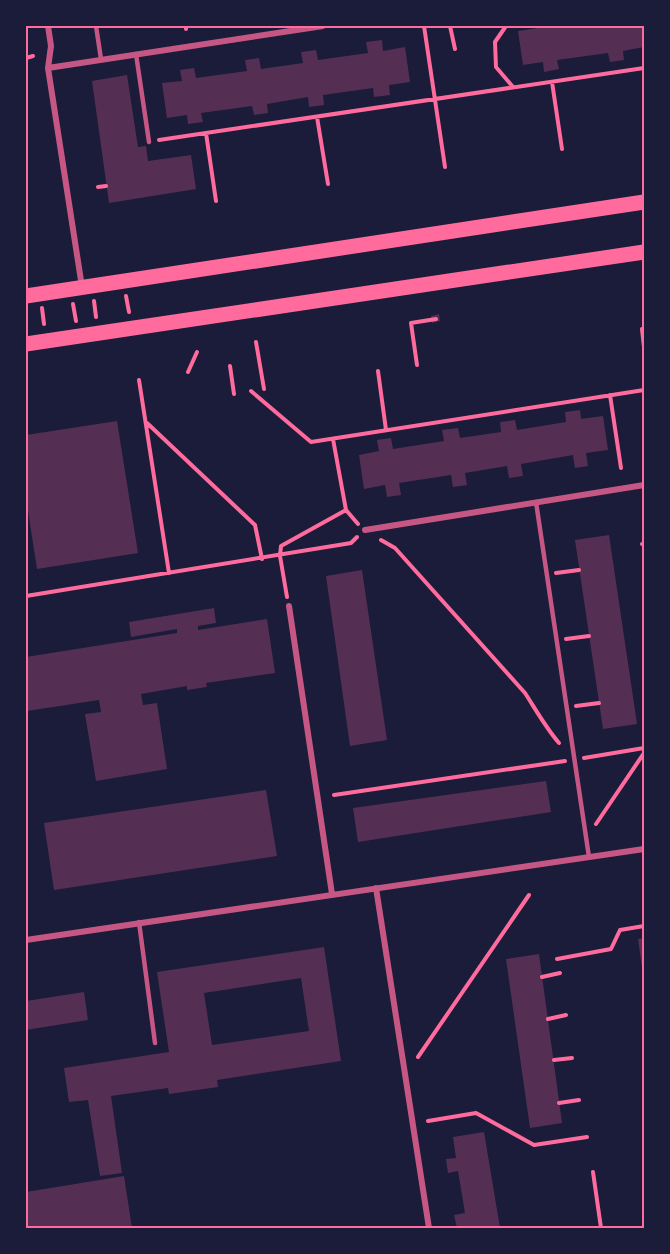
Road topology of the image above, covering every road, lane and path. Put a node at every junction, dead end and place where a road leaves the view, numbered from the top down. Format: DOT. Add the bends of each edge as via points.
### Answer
graph roads {
  1 [pos="48,26"];
  2 [pos="96,26"];
  3 [pos="323,26"];
  4 [pos="424,26"];
  5 [pos="450,26"];
  6 [pos="506,26"];
  7 [pos="456,49"];
  8 [pos="136,54"];
  9 [pos="33,56"];
  10 [pos="26,58"];
  11 [pos="101,59"];
  12 [pos="48,68"];
  13 [pos="645,68"];
  14 [pos="552,81"];
  15 [pos="513,87"];
  16 [pos="435,99"];
  17 [pos="317,117"];
  18 [pos="206,133"];
  19 [pos="149,142"];
  20 [pos="562,149"];
  21 [pos="445,166"];
  22 [pos="328,184"];
  23 [pos="106,186"];
  24 [pos="98,187"];
  25 [pos="216,201"];
  26 [pos="645,202"];
  27 [pos="645,252"];
  28 [pos="81,287"];
  29 [pos="125,290"];
  30 [pos="26,296"];
  31 [pos="41,303"];
  32 [pos="436,318"];
  33 [pos="130,319"];
  34 [pos="642,329"];
  35 [pos="45,331"];
  36 [pos="99,333"];
  37 [pos="78,336"];
  38 [pos="256,342"];
  39 [pos="26,344"];
  40 [pos="645,346"];
  41 [pos="197,352"];
  42 [pos="417,365"];
  43 [pos="230,366"];
  44 [pos="378,371"];
  45 [pos="188,372"];
  46 [pos="140,380"];
  47 [pos="264,389"];
  48 [pos="645,390"];
  49 [pos="251,391"];
  50 [pos="234,394"];
  51 [pos="610,395"];
  52 [pos="146,422"];
  53 [pos="386,430"];
  54 [pos="333,439"];
  55 [pos="621,468"];
  56 [pos="645,485"];
  57 [pos="536,502"];
  58 [pos="365,530"];
  59 [pos="280,556"];
  60 [pos="262,559"];
  61 [pos="579,570"];
  62 [pos="169,573"];
  63 [pos="555,573"];
  64 [pos="26,596"];
  65 [pos="289,606"];
  66 [pos="589,636"];
  67 [pos="565,639"];
  68 [pos="599,703"];
  69 [pos="575,706"];
  70 [pos="645,751"];
  71 [pos="574,759"];
  72 [pos="334,795"];
  73 [pos="594,834"];
  74 [pos="645,849"];
  75 [pos="590,857"];
  76 [pos="376,888"];
  77 [pos="332,894"];
  78 [pos="529,895"];
  79 [pos="139,922"];
  80 [pos="645,926"];
  81 [pos="26,940"];
  82 [pos="558,958"];
  83 [pos="560,973"];
  84 [pos="542,977"];
  85 [pos="566,1015"];
  86 [pos="548,1019"];
  87 [pos="155,1043"];
  88 [pos="418,1057"];
  89 [pos="572,1058"];
  90 [pos="554,1060"];
  91 [pos="579,1100"];
  92 [pos="560,1102"];
  93 [pos="428,1121"];
  94 [pos="587,1137"];
  95 [pos="593,1172"];
  96 [pos="429,1228"];
  97 [pos="601,1228"];
  1 -- 12 [label="street"];
  2 -- 11 [label="lane"];
  3 -- 8 [label="street"];
  4 -- 16 [label="path"];
  5 -- 7 [label="path"];
  6 -- 15 [label="path" via="495,42 496,68"];
  8 -- 11 [label="street"];
  8 -- 19 [label="lane"];
  9 -- 10 [label="path"];
  11 -- 12 [label="street"];
  12 -- 28 [label="street"];
  13 -- 14 [label="path"];
  14 -- 15 [label="path"];
  14 -- 20 [label="path"];
  15 -- 16 [label="path"];
  16 -- 17 [label="path"];
  16 -- 21 [label="path"];
  17 -- 18 [label="path"];
  17 -- 22 [label="path"];
  18 -- 19 [label="path"];
  18 -- 25 [label="path"];
  23 -- 24 [label="path"];
  26 -- 28 [label="main road"];
  27 -- 36 [label="main road"];
  28 -- 30 [label="main road"];
  28 -- 36 [label="path"];
  28 -- 37 [label="path"];
  29 -- 33 [label="path"];
  31 -- 35 [label="path"];
  32 -- 42 [label="path" via="411,323"];
  34 -- 40 [label="path"];
  36 -- 37 [label="main road"];
  37 -- 39 [label="main road"];
  38 -- 47 [label="path"];
  41 -- 45 [label="path"];
  43 -- 50 [label="path"];
  44 -- 53 [label="path"];
  46 -- 52 [label="path"];
  48 -- 51 [label="path"];
  49 -- 54 [label="path" via="311,442"];
  51 -- 53 [label="path"];
  51 -- 55 [label="path"];
  52 -- 60 [label="path" via="255,525"];
  52 -- 62 [label="path"];
  53 -- 54 [label="path"];
  54 -- 59 [label="path" via="346,510 281,546"];
  56 -- 57 [label="street"];
  57 -- 58 [label="street"];
  57 -- 71 [label="lane"];
  58 -- 59 [label="path" via="351,543"];
  58 -- 71 [label="path" via="395,548 525,693 548,730"];
  59 -- 60 [label="path"];
  59 -- 65 [label="path"];
  60 -- 62 [label="path"];
  61 -- 63 [label="path"];
  62 -- 64 [label="path"];
  65 -- 77 [label="street"];
  66 -- 67 [label="path"];
  68 -- 69 [label="path"];
  70 -- 71 [label="path"];
  70 -- 73 [label="path" via="596,823"];
  71 -- 72 [label="path"];
  71 -- 75 [label="lane"];
  74 -- 75 [label="street"];
  75 -- 76 [label="street"];
  76 -- 77 [label="street"];
  76 -- 96 [label="street"];
  77 -- 79 [label="street"];
  78 -- 88 [label="path"];
  79 -- 81 [label="street"];
  79 -- 87 [label="lane"];
  80 -- 82 [label="path" via="620,930 611,949"];
  83 -- 84 [label="path"];
  85 -- 86 [label="path"];
  89 -- 90 [label="path"];
  91 -- 92 [label="path"];
  93 -- 94 [label="path" via="476,1113 534,1145"];
  95 -- 97 [label="path"];
}
